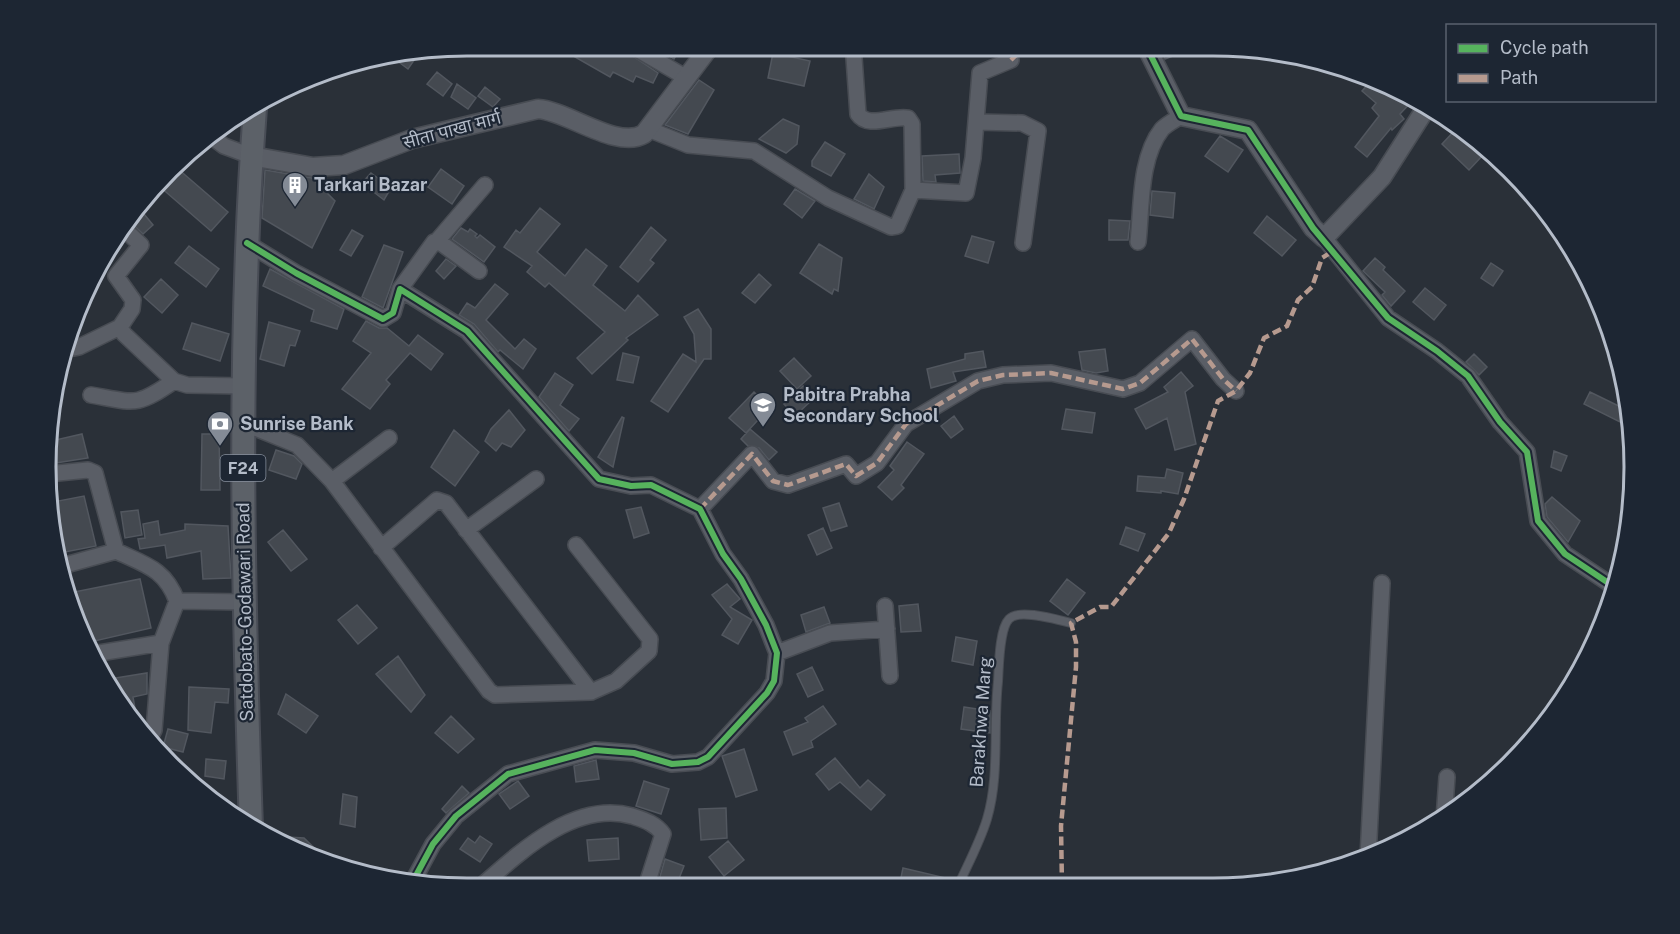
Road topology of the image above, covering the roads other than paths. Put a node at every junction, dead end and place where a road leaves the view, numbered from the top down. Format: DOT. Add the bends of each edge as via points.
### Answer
graph roads {
  1 [pos="649,56"];
  2 [pos="702,56"];
  3 [pos="1151,56"];
  4 [pos="854,58"];
  5 [pos="1011,60"];
  6 [pos="685,77"];
  7 [pos="1423,113"];
  8 [pos="254,115"];
  9 [pos="1181,116"];
  10 [pos="976,122"];
  11 [pos="648,129"];
  12 [pos="217,141"];
  13 [pos="251,156"];
  14 [pos="485,185"];
  15 [pos="913,190"];
  16 [pos="129,233"];
  17 [pos="1324,238"];
  18 [pos="437,241"];
  19 [pos="1138,242"];
  20 [pos="247,243"];
  21 [pos="1023,243"];
  22 [pos="479,272"];
  23 [pos="400,289"];
  24 [pos="120,327"];
  25 [pos="73,348"];
  26 [pos="174,381"];
  27 [pos="243,386"];
  28 [pos="1236,392"];
  29 [pos="91,395"];
  30 [pos="243,423"];
  31 [pos="390,438"];
  32 [pos="56,473"];
  33 [pos="536,479"];
  34 [pos="332,481"];
  35 [pos="700,509"];
  36 [pos="466,530"];
  37 [pos="576,545"];
  38 [pos="381,548"];
  39 [pos="116,551"];
  40 [pos="68,564"];
  41 [pos="1608,582"];
  42 [pos="1382,583"];
  43 [pos="177,601"];
  44 [pos="246,602"];
  45 [pos="885,606"];
  46 [pos="1071,623"];
  47 [pos="887,628"];
  48 [pos="161,643"];
  49 [pos="777,652"];
  50 [pos="100,653"];
  51 [pos="890,676"];
  52 [pos="591,692"];
  53 [pos="153,732"];
  54 [pos="1447,777"];
  55 [pos="1445,807"];
  56 [pos="251,817"];
  57 [pos="1368,848"];
  58 [pos="416,875"];
  59 [pos="490,878"];
  60 [pos="649,878"];
  61 [pos="961,878"];
  1 -- 6 [label="street"];
  2 -- 6 [label="street"];
  3 -- 9 [label="street"];
  4 -- 15 [label="street" via="858,114 862,119 901,117 912,124"];
  5 -- 10 [label="street" via="980,73"];
  6 -- 11 [label="street"];
  7 -- 17 [label="street" via="1382,177"];
  8 -- 13 [label="main road, Satdobato-Godawari Road / F24"];
  9 -- 17 [label="street" via="1248,130 1313,228"];
  9 -- 19 [label="street" via="1163,128 1152,146"];
  10 -- 15 [label="street" via="966,193"];
  10 -- 21 [label="street" via="1022,123 1038,131"];
  11 -- 13 [label="street, सीता पाखा मार्ग" via="632,139 538,109 412,139 344,165 313,167"];
  11 -- 15 [label="street" via="688,145 754,151 828,198 891,227 901,221"];
  12 -- 13 [label="street"];
  13 -- 20 [label="main road, Satdobato-Godawari Road / F24"];
  14 -- 18 [label="street"];
  16 -- 24 [label="street" via="141,245 116,276 133,300 132,309"];
  17 -- 41 [label="street" via="1388,318 1468,376 1527,453 1538,521 1565,554"];
  18 -- 22 [label="street"];
  18 -- 23 [label="street"];
  20 -- 23 [label="street" via="383,319 393,313"];
  20 -- 27 [label="main road, Satdobato-Godawari Road / F24"];
  23 -- 35 [label="street" via="466,331 599,479 631,486 651,484"];
  24 -- 25 [label="street"];
  24 -- 26 [label="street"];
  26 -- 27 [label="street" via="187,385"];
  26 -- 29 [label="street" via="146,400 132,402"];
  27 -- 30 [label="main road, Satdobato-Godawari Road / F24"];
  28 -- 35 [label="street" via="1192,339 1140,383 1123,389 1051,373 1004,375 978,381 906,424 878,463 856,476 846,464 788,485 773,481 752,454"];
  30 -- 34 [label="street" via="297,445"];
  30 -- 44 [label="main road, Satdobato-Godawari Road / F24"];
  31 -- 34 [label="street"];
  32 -- 39 [label="street" via="88,470 96,473"];
  33 -- 36 [label="street"];
  34 -- 38 [label="street"];
  35 -- 49 [label="street" via="766,625"];
  36 -- 38 [label="street" via="446,503 437,500"];
  36 -- 52 [label="street"];
  37 -- 52 [label="street" via="650,639 649,651 616,681"];
  38 -- 52 [label="street" via="489,691 503,697"];
  39 -- 40 [label="street"];
  39 -- 43 [label="street" via="160,571"];
  42 -- 57 [label="street"];
  43 -- 44 [label="street"];
  43 -- 48 [label="street"];
  44 -- 56 [label="main road, Satdobato-Godawari Road / F24"];
  45 -- 47 [label="street"];
  46 -- 61 [label="lane, Barakhwa Marg" via="1017,615 1009,618 1004,629 987,818"];
  47 -- 49 [label="street" via="830,633"];
  47 -- 51 [label="street"];
  48 -- 50 [label="street"];
  48 -- 53 [label="street"];
  49 -- 58 [label="street" via="777,668 767,693 708,757 672,764 634,753 595,750 508,774 456,816 433,844"];
  54 -- 55 [label="street"];
  59 -- 60 [label="street" via="554,830 590,815 625,814 645,820 663,834"];
}
